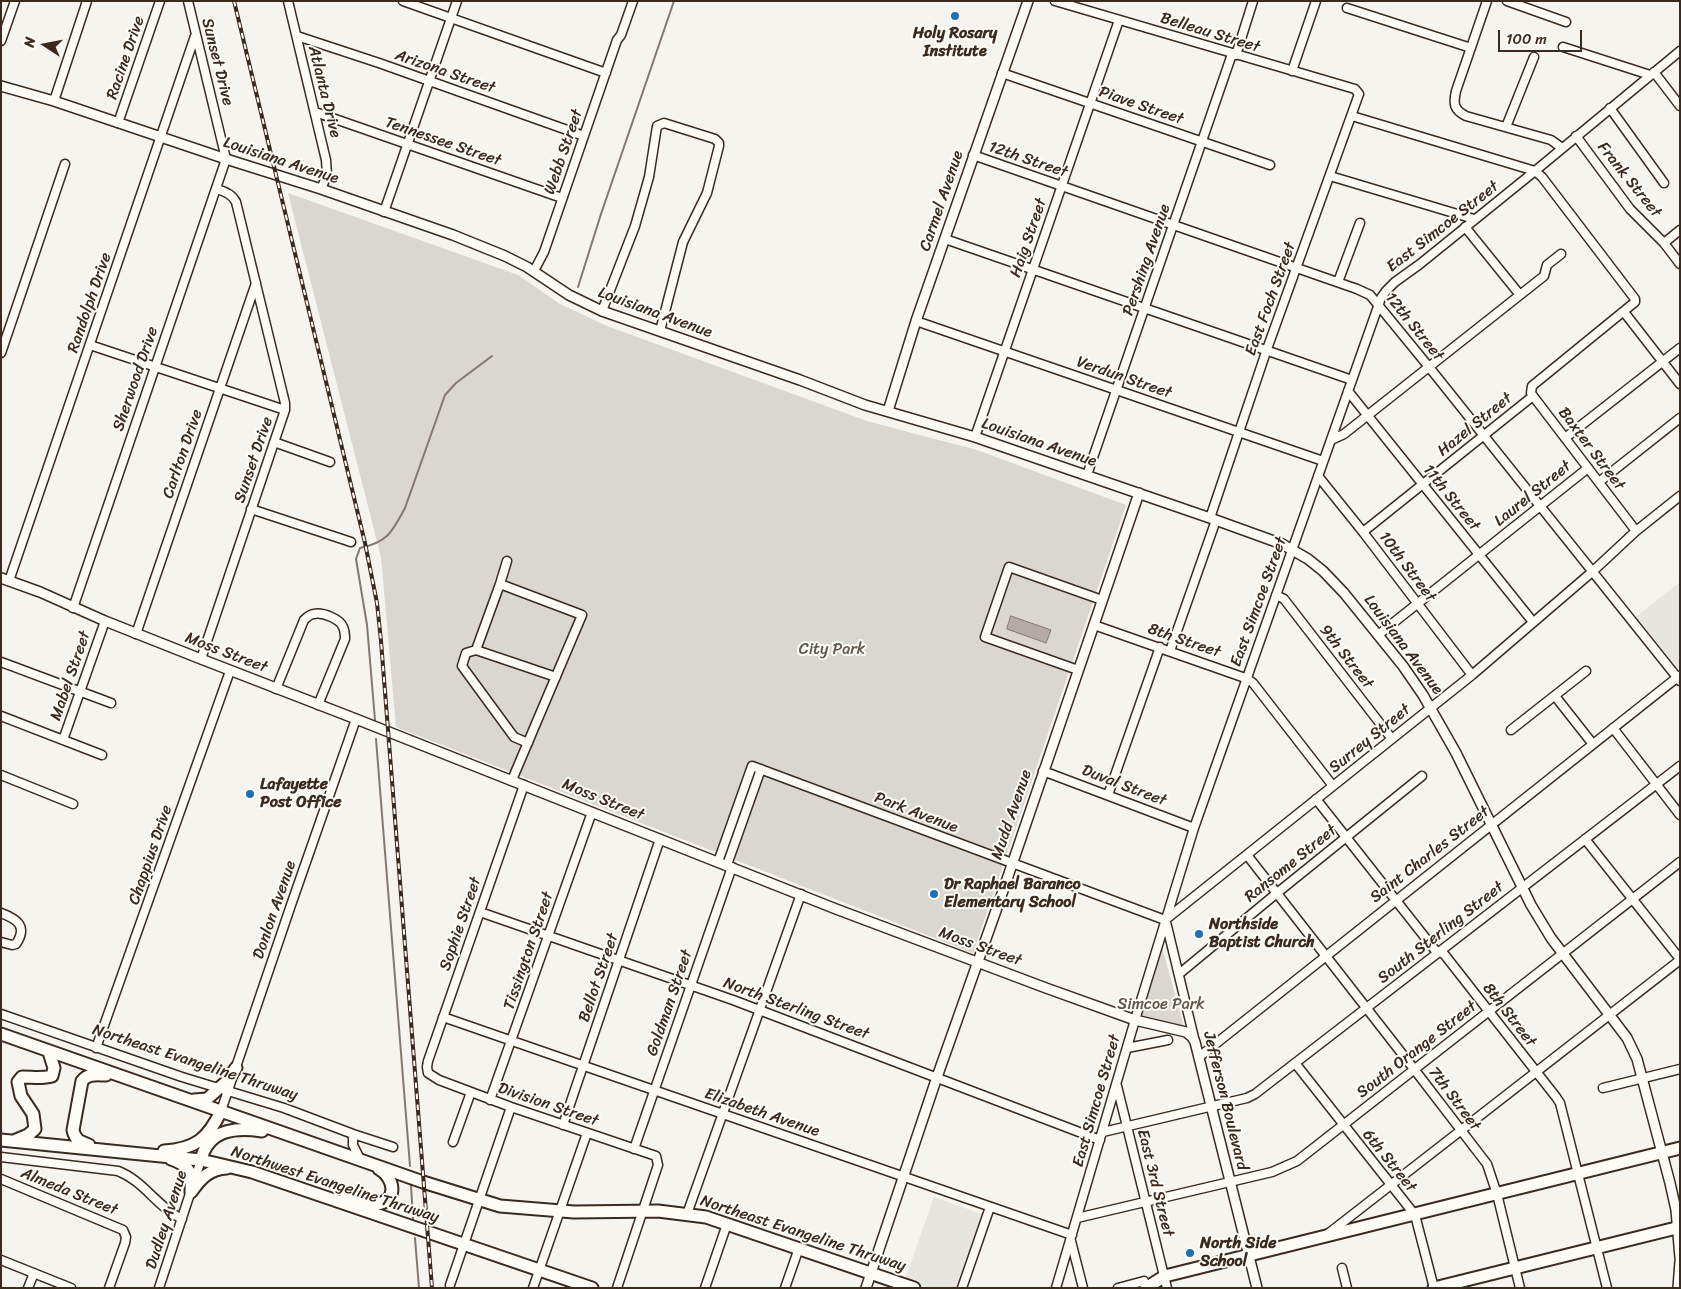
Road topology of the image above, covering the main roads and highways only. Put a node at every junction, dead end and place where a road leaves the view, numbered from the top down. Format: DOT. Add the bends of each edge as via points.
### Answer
graph roads {
  1 [pos="1028,1"];
  2 [pos="1,86"];
  3 [pos="888,411"];
  4 [pos="1139,493"];
  5 [pos="5,579"];
  6 [pos="977,962"];
  7 [pos="1,1034"];
  8 [pos="1195,1042"];
  9 [pos="49,1052"];
  10 [pos="236,1068"];
  11 [pos="118,1076"];
  12 [pos="191,1100"];
  13 [pos="221,1111"];
  14 [pos="294,1137"];
  15 [pos="1,1140"];
  16 [pos="14,1141"];
  17 [pos="1680,1148"];
  18 [pos="103,1149"];
  19 [pos="117,1150"];
  20 [pos="1662,1152"];
  21 [pos="158,1155"];
  22 [pos="360,1159"];
  23 [pos="200,1160"];
  24 [pos="234,1167"];
  25 [pos="269,1178"];
  26 [pos="1679,1227"];
  27 [pos="1249,1255"];
  28 [pos="1680,1259"];
  29 [pos="871,1273"];
  30 [pos="1166,1282"];
  31 [pos="1145,1284"];
  32 [pos="592,1288"];
  33 [pos="866,1288"];
  34 [pos="914,1288"];
  35 [pos="1257,1288"];
  36 [pos="1434,1288"];
  37 [pos="1678,1288"];
  1 -- 3 [label="main road, Carmel Avenue" via="916,321"];
  2 -- 3 [label="main road, Louisiana Avenue" via="321,189 491,250 534,271 602,312"];
  3 -- 4 [label="main road, Louisiana Avenue"];
  4 -- 6 [label="main road, Mudd Avenue"];
  4 -- 20 [label="main road, Louisiana Avenue" via="1293,549 1332,579 1408,672 1456,753 1541,923 1627,1038 1643,1078"];
  5 -- 6 [label="main road, Moss Street" via="201,660"];
  6 -- 8 [label="main road, Moss Street" via="1135,1020 1186,1032"];
  6 -- 29 [label="main road, Mudd Avenue"];
  7 -- 9 [label="highway, Northeast Evangeline Thruway"];
  8 -- 27 [label="main road, Jefferson Boulevard"];
  9 -- 11 [label="highway, Northeast Evangeline Thruway"];
  9 -- 16 [label="highway" via="54,1068 52,1076 41,1079 22,1077 18,1082 21,1096 32,1114 34,1129"];
  10 -- 12 [label="highway" via="223,1090 207,1099"];
  11 -- 12 [label="highway, Northeast Evangeline Thruway"];
  11 -- 18 [label="highway" via="89,1075 82,1081 74,1137"];
  12 -- 13 [label="highway, Northeast Evangeline Thruway"];
  13 -- 14 [label="highway, Northeast Evangeline Thruway"];
  13 -- 19 [label="highway" via="208,1134 183,1148"];
  14 -- 22 [label="highway, Northeast Evangeline Thruway"];
  14 -- 23 [label="highway" via="238,1128 217,1136 203,1150"];
  15 -- 16 [label="highway, Northwest Evangeline Thruway"];
  16 -- 18 [label="highway, Northwest Evangeline Thruway"];
  17 -- 20 [label="highway"];
  18 -- 19 [label="highway, Northwest Evangeline Thruway"];
  19 -- 21 [label="highway, Northwest Evangeline Thruway"];
  20 -- 26 [label="main road, Louisiana Avenue"];
  20 -- 27 [label="highway"];
  21 -- 23 [label="highway, Northwest Evangeline Thruway"];
  21 -- 24 [label="highway" via="186,1167 191,1176 191,1192 208,1173"];
  22 -- 25 [label="highway" via="384,1172 391,1181 391,1193 384,1202 373,1204 307,1183"];
  22 -- 29 [label="highway, Northeast Evangeline Thruway" via="500,1206 686,1214 727,1224"];
  23 -- 24 [label="highway, Northwest Evangeline Thruway"];
  24 -- 25 [label="highway, Northwest Evangeline Thruway"];
  25 -- 32 [label="highway, Northwest Evangeline Thruway"];
  26 -- 28 [label="main road, Louisiana Avenue"];
  26 -- 36 [label="highway"];
  27 -- 30 [label="highway"];
  27 -- 35 [label="main road, Jefferson Boulevard"];
  28 -- 37 [label="main road, Louisiana Avenue"];
  29 -- 33 [label="main road, Mudd Avenue"];
  29 -- 34 [label="highway, Northeast Evangeline Thruway"];
  30 -- 31 [label="highway"];
}
